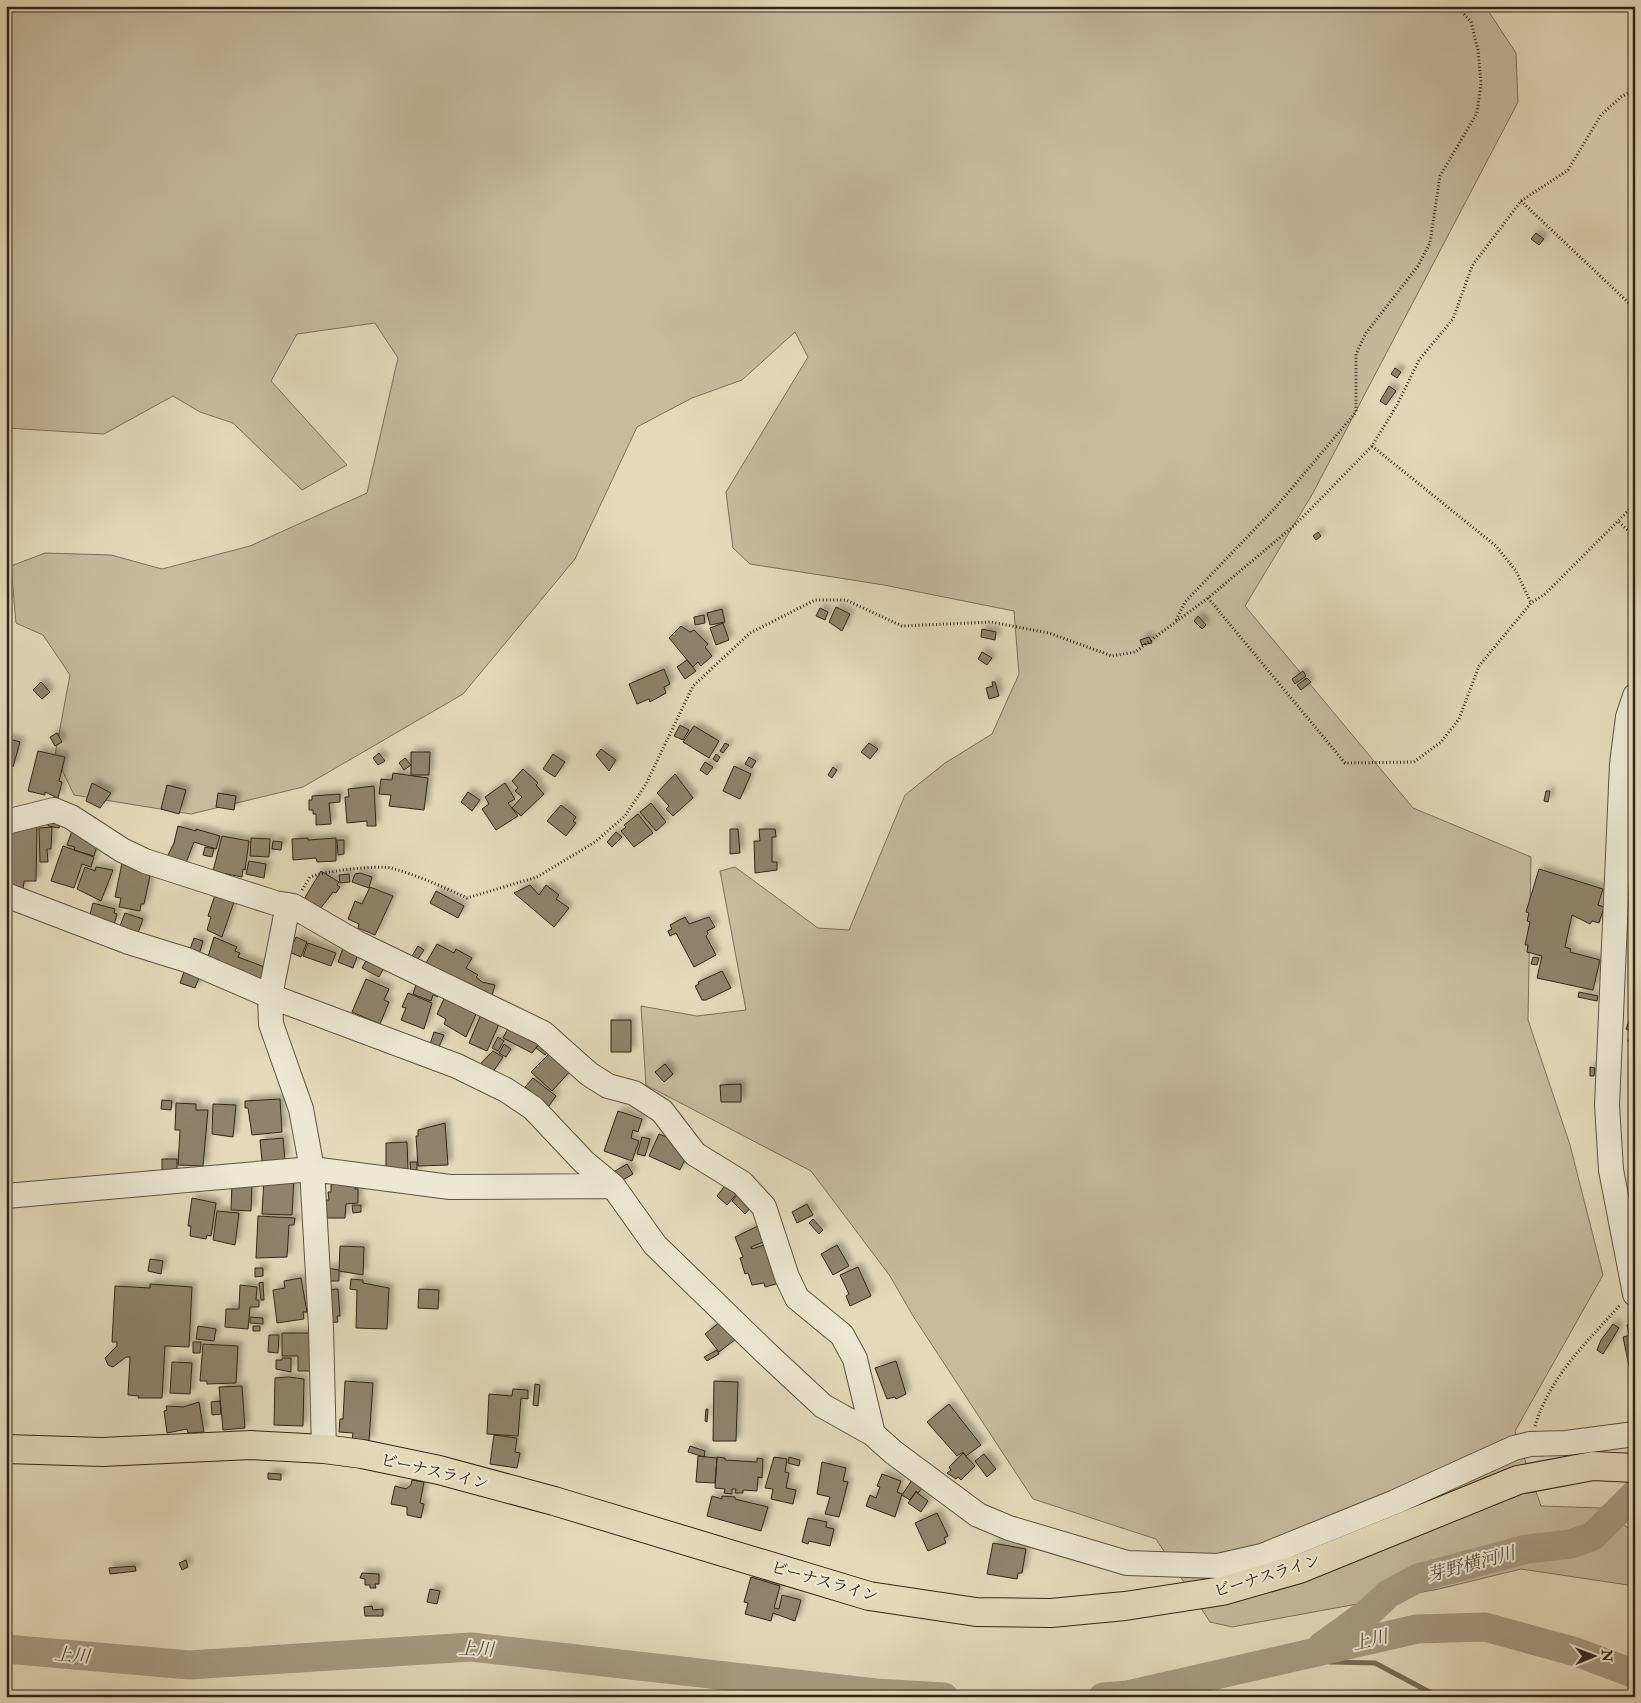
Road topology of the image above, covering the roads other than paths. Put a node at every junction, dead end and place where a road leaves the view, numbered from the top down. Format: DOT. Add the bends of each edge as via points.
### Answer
graph roads {
  1 [pos="1635,696"];
  2 [pos="6,822"];
  3 [pos="6,895"];
  4 [pos="291,905"];
  5 [pos="270,996"];
  6 [pos="312,1169"];
  7 [pos="613,1186"];
  8 [pos="6,1196"];
  9 [pos="1634,1292"];
  10 [pos="872,1434"];
  11 [pos="1635,1434"];
  12 [pos="1566,1443"];
  13 [pos="6,1449"];
  14 [pos="324,1449"];
  15 [pos="1635,1468"];
  16 [pos="1566,1470"];
  1 -- 9 [label="street" via="1628,717 1622,764 1607,1105 1611,1170"];
  2 -- 4 [label="street" via="54,810 145,861"];
  3 -- 5 [label="street" via="187,960"];
  4 -- 5 [label="street"];
  4 -- 10 [label="street" via="357,942 543,1033 588,1074 608,1086 634,1093 662,1111 696,1154 742,1183 764,1207 797,1298 842,1335 855,1359"];
  5 -- 6 [label="street" via="271,1024 301,1109"];
  5 -- 7 [label="street" via="457,1066 506,1090 533,1108 584,1162"];
  6 -- 7 [label="street" via="450,1186"];
  6 -- 8 [label="street"];
  6 -- 14 [label="street"];
  7 -- 10 [label="street" via="655,1245 765,1352 823,1406"];
  10 -- 12 [label="street" via="978,1515 1009,1528 1127,1563 1218,1566 1262,1556 1395,1502 1514,1448"];
  11 -- 12 [label="street"];
  12 -- 16 [label="street"];
  13 -- 14 [label="main road, ビーナスライン" via="102,1452 251,1445"];
  14 -- 16 [label="main road, ビーナスライン" via="439,1470 545,1498 869,1596 976,1612 1051,1613 1222,1591 1299,1569 1518,1480"];
  15 -- 16 [label="main road, ビーナスライン" via="1593,1466"];
}
